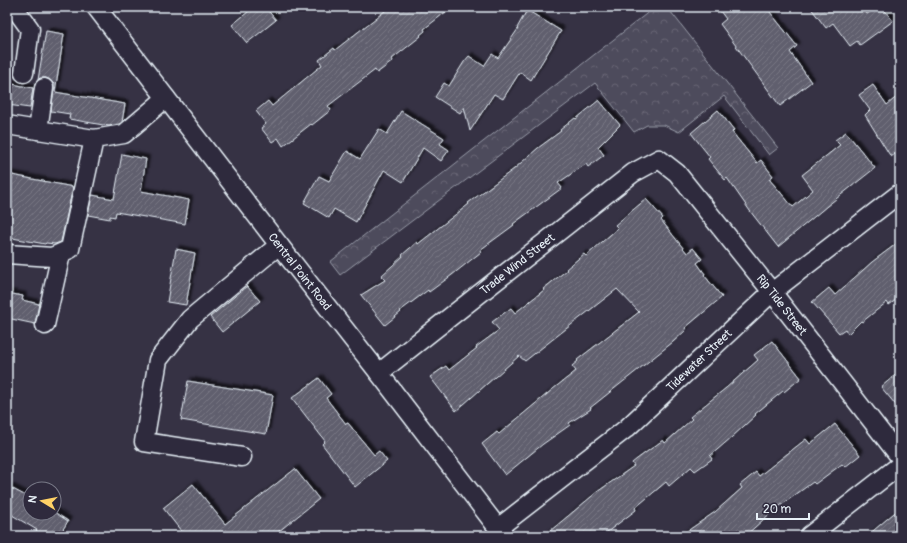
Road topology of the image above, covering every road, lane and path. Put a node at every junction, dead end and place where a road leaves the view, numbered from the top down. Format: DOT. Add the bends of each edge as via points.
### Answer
graph roads {
  1 [pos="14,7"];
  2 [pos="96,7"];
  3 [pos="24,73"];
  4 [pos="44,88"];
  5 [pos="166,98"];
  6 [pos="7,125"];
  7 [pos="38,130"];
  8 [pos="94,140"];
  9 [pos="658,159"];
  10 [pos="900,193"];
  11 [pos="279,245"];
  12 [pos="7,254"];
  13 [pos="61,254"];
  14 [pos="772,292"];
  15 [pos="45,325"];
  16 [pos="379,373"];
  17 [pos="242,457"];
  18 [pos="900,457"];
  19 [pos="900,465"];
  20 [pos="501,532"];
  21 [pos="809,536"];
  1 -- 3 [label="street" via="30,29"];
  2 -- 5 [label="street, Central Point Road"];
  4 -- 7 [label="street"];
  5 -- 8 [label="street" via="124,134"];
  5 -- 11 [label="street, Central Point Road"];
  6 -- 7 [label="street"];
  7 -- 8 [label="street"];
  8 -- 13 [label="street" via="70,249"];
  9 -- 14 [label="street, Rip Tide Street" via="677,173"];
  9 -- 16 [label="street, Trade Wind Street" via="633,172"];
  10 -- 14 [label="street, Tidewater Street"];
  11 -- 16 [label="street, Central Point Road"];
  11 -- 17 [label="street" via="190,320 158,360 144,442"];
  12 -- 13 [label="street" via="52,257"];
  13 -- 15 [label="street"];
  14 -- 18 [label="street, Rip Tide Street"];
  14 -- 20 [label="street, Tidewater Street" via="627,428"];
  16 -- 20 [label="street, Central Point Road"];
  19 -- 21 [label="street"];
}
